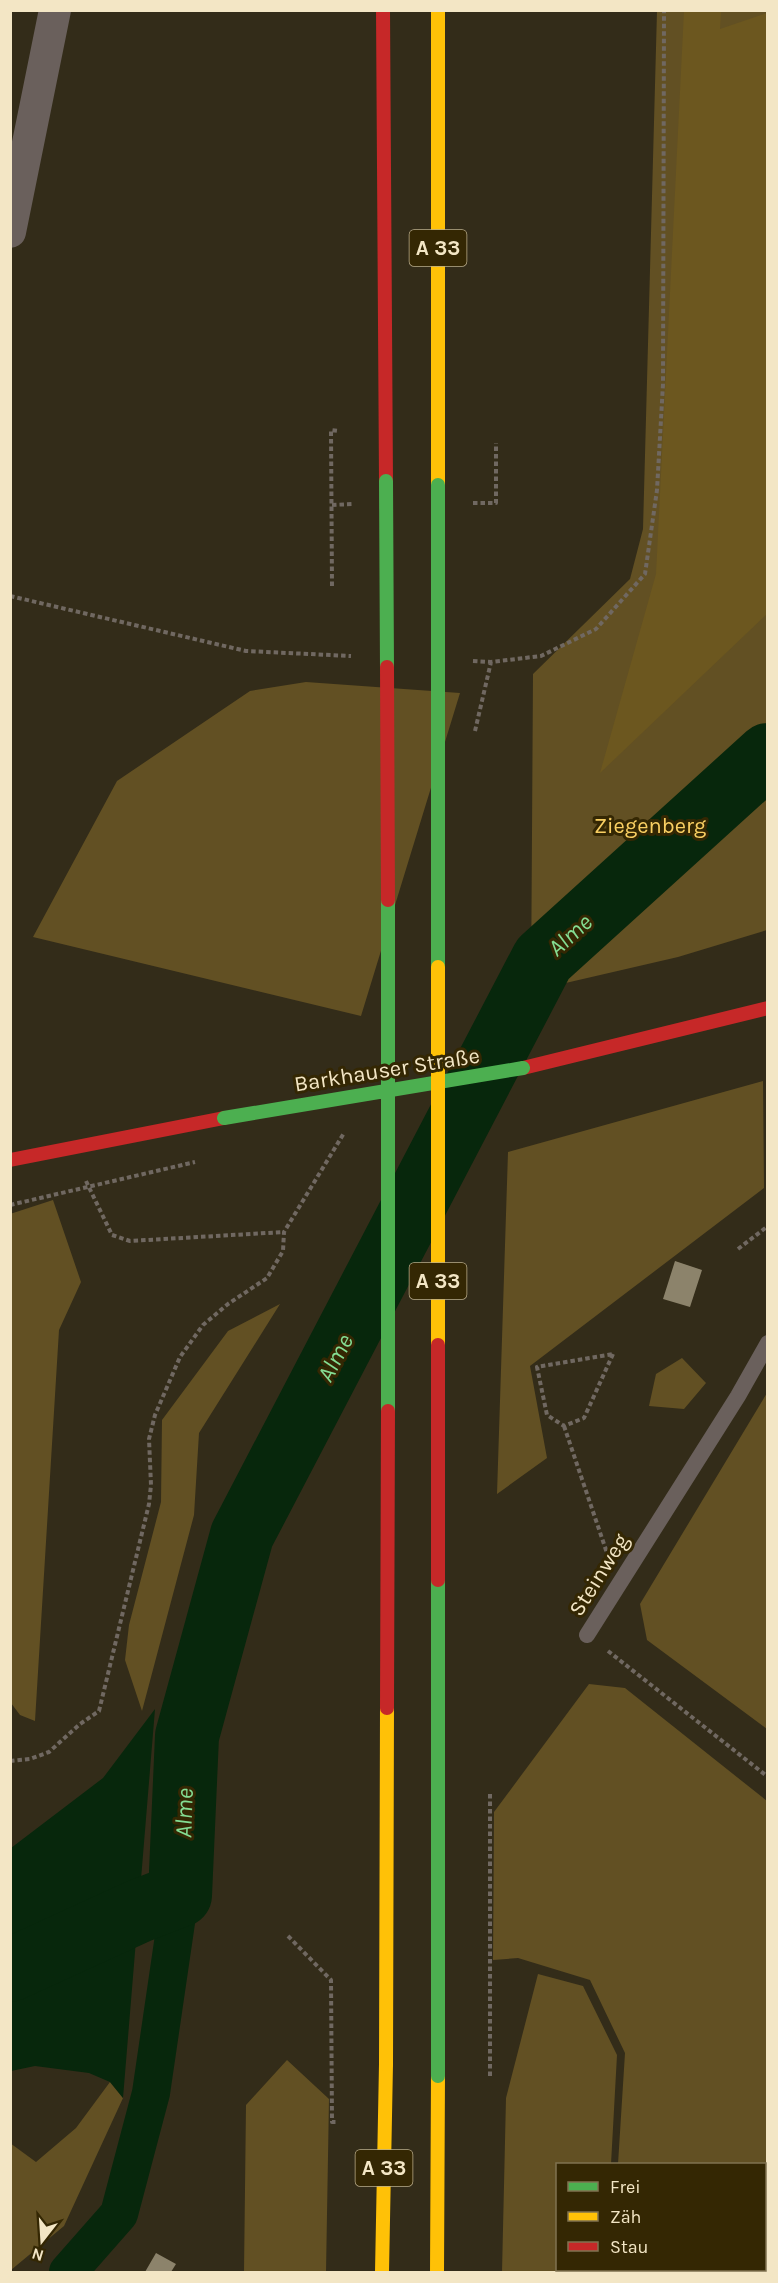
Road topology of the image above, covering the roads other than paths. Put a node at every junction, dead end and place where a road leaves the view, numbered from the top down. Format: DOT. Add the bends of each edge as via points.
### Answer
graph roads {
  1 [pos="55,10"];
  2 [pos="383,10"];
  3 [pos="438,10"];
  4 [pos="10,232"];
  5 [pos="768,1008"];
  6 [pos="10,1160"];
  7 [pos="768,1343"];
  8 [pos="587,1635"];
  9 [pos="382,2272"];
  10 [pos="437,2272"];
  1 -- 4 [label="street"];
  2 -- 9 [label="main road, A 33, bridge" via="390,1278"];
  3 -- 10 [label="main road, A 33, bridge"];
  5 -- 6 [label="main road, Barkhauser Straße, bridge" via="523,1068 224,1118"];
  7 -- 8 [label="lane, Steinweg"];
}
